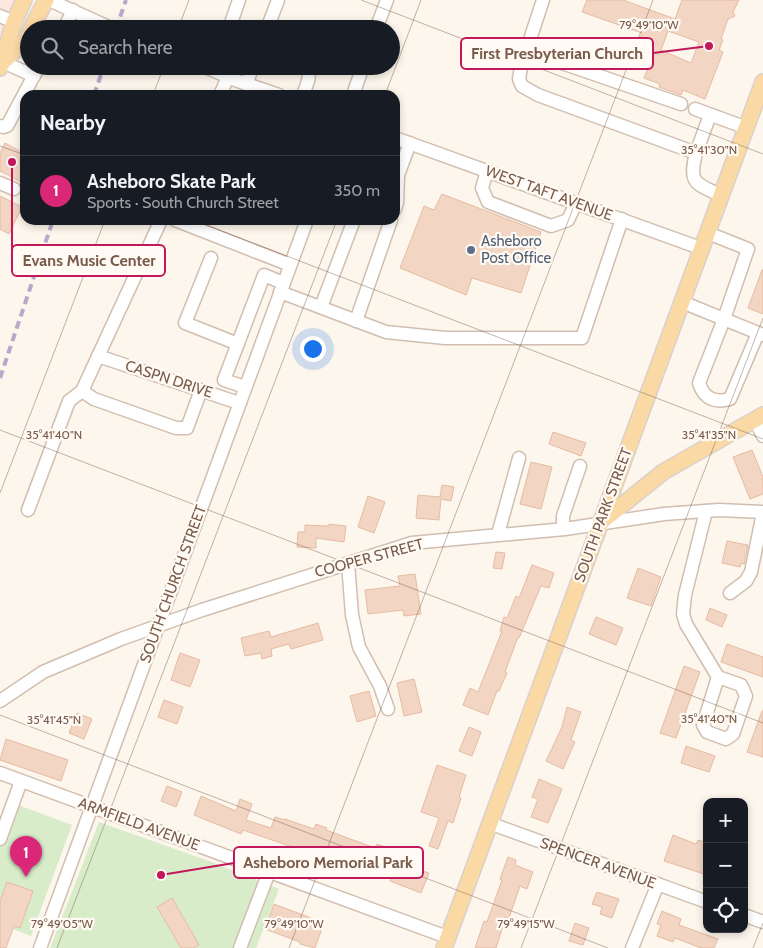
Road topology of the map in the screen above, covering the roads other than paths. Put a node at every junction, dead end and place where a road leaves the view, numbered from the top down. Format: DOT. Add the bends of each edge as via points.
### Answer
graph roads {
  1 [pos="24,0"];
  2 [pos="30,0"];
  3 [pos="47,0"];
  4 [pos="240,0"];
  5 [pos="278,0"];
  6 [pos="387,0"];
  7 [pos="543,0"];
  8 [pos="73,10"];
  9 [pos="0,16"];
  10 [pos="24,20"];
  11 [pos="37,20"];
  12 [pos="68,20"];
  13 [pos="94,20"];
  14 [pos="232,20"];
  15 [pos="270,20"];
  16 [pos="379,20"];
  17 [pos="14,22"];
  18 [pos="20,30"];
  19 [pos="20,46"];
  20 [pos="16,50"];
  21 [pos="527,50"];
  22 [pos="1,65"];
  23 [pos="20,68"];
  24 [pos="35,75"];
  25 [pos="224,75"];
  26 [pos="250,75"];
  27 [pos="309,75"];
  28 [pos="360,75"];
  29 [pos="228,77"];
  30 [pos="763,82"];
  31 [pos="246,84"];
  32 [pos="27,90"];
  33 [pos="222,90"];
  34 [pos="265,90"];
  35 [pos="305,90"];
  36 [pos="355,90"];
  37 [pos="20,103"];
  38 [pos="681,104"];
  39 [pos="695,109"];
  40 [pos="710,115"];
  41 [pos="0,126"];
  42 [pos="747,128"];
  43 [pos="400,140"];
  44 [pos="410,143"];
  45 [pos="696,153"];
  46 [pos="400,166"];
  47 [pos="487,171"];
  48 [pos="0,183"];
  49 [pos="14,188"];
  50 [pos="722,196"];
  51 [pos="576,203"];
  52 [pos="622,219"];
  53 [pos="159,225"];
  54 [pos="188,225"];
  55 [pos="305,225"];
  56 [pos="352,225"];
  57 [pos="389,225"];
  58 [pos="708,233"];
  59 [pos="702,249"];
  60 [pos="211,258"];
  61 [pos="290,266"];
  62 [pos="282,288"];
  63 [pos="682,302"];
  64 [pos="321,307"];
  65 [pos="724,319"];
  66 [pos="356,321"];
  67 [pos="761,334"];
  68 [pos="239,341"];
  69 [pos="261,345"];
  70 [pos="98,356"];
  71 [pos="245,388"];
  72 [pos="201,390"];
  73 [pos="82,391"];
  74 [pos="239,403"];
  75 [pos="759,417"];
  76 [pos="763,436"];
  77 [pos="519,458"];
  78 [pos="580,466"];
  79 [pos="28,510"];
  80 [pos="706,511"];
  81 [pos="763,513"];
  82 [pos="599,524"];
  83 [pos="563,529"];
  84 [pos="498,534"];
  85 [pos="348,563"];
  86 [pos="730,593"];
  87 [pos="158,626"];
  88 [pos="718,677"];
  89 [pos="0,701"];
  90 [pos="388,709"];
  91 [pos="0,773"];
  92 [pos="21,781"];
  93 [pos="92,807"];
  94 [pos="489,823"];
  95 [pos="0,839"];
  96 [pos="269,872"];
  97 [pos="658,884"];
  98 [pos="703,901"];
  99 [pos="748,917"];
  100 [pos="763,922"];
  101 [pos="445,943"];
  102 [pos="40,948"];
  103 [pos="240,948"];
  104 [pos="632,948"];
  1 -- 17 [label="main road"];
  2 -- 10 [label="main road"];
  3 -- 8 [label="street"];
  3 -- 11 [label="main road"];
  4 -- 14 [label="street"];
  5 -- 15 [label="street"];
  6 -- 16 [label="street"];
  7 -- 21 [label="street"];
  8 -- 12 [label="street"];
  8 -- 13 [label="street"];
  9 -- 17 [label="street"];
  17 -- 22 [label="main road"];
  18 -- 20 [label="main road"];
  19 -- 20 [label="main road"];
  20 -- 22 [label="main road"];
  21 -- 38 [label="street"];
  21 -- 45 [label="street" via="520,67 522,86 538,95"];
  22 -- 23 [label="street"];
  24 -- 32 [label="street"];
  25 -- 29 [label="street"];
  26 -- 31 [label="street"];
  27 -- 35 [label="street"];
  28 -- 36 [label="street"];
  29 -- 31 [label="street"];
  29 -- 33 [label="street"];
  30 -- 42 [label="main road, SOUTH PARK STREET"];
  31 -- 34 [label="street"];
  37 -- 41 [label="street" via="8,126"];
  39 -- 40 [label="street"];
  40 -- 42 [label="street"];
  40 -- 45 [label="street"];
  42 -- 50 [label="main road, SOUTH PARK STREET"];
  43 -- 44 [label="street, WEST TAFT AVENUE"];
  44 -- 46 [label="street"];
  44 -- 47 [label="street, WEST TAFT AVENUE"];
  45 -- 50 [label="street" via="692,176 695,182"];
  47 -- 51 [label="street, WEST TAFT AVENUE"];
  47 -- 51 [label="street" via="482,188 488,202 551,226 568,220"];
  48 -- 49 [label="street"];
  50 -- 58 [label="main road, SOUTH PARK STREET"];
  51 -- 52 [label="street, WEST TAFT AVENUE"];
  52 -- 59 [label="street, WEST TAFT AVENUE"];
  52 -- 66 [label="street" via="582,338 444,338 386,332"];
  53 -- 70 [label="street"];
  54 -- 61 [label="street"];
  55 -- 61 [label="street, SOUTH CHURCH STREET"];
  56 -- 64 [label="street"];
  57 -- 66 [label="street"];
  58 -- 59 [label="main road, SOUTH PARK STREET"];
  58 -- 65 [label="street" via="748,249"];
  59 -- 63 [label="main road, SOUTH PARK STREET"];
  60 -- 68 [label="street" via="185,323"];
  61 -- 62 [label="street, SOUTH CHURCH STREET"];
  62 -- 64 [label="street"];
  62 -- 68 [label="street" via="264,275"];
  62 -- 69 [label="street, SOUTH CHURCH STREET"];
  63 -- 65 [label="street"];
  63 -- 82 [label="main road, SOUTH PARK STREET"];
  64 -- 66 [label="street"];
  65 -- 67 [label="street"];
  65 -- 67 [label="street" via="699,383 709,398 719,402 730,399"];
  68 -- 69 [label="street"];
  68 -- 71 [label="street" via="224,380"];
  69 -- 71 [label="street, SOUTH CHURCH STREET"];
  70 -- 72 [label="street, CASPN DRIVE"];
  70 -- 73 [label="street"];
  71 -- 74 [label="street, SOUTH CHURCH STREET"];
  72 -- 73 [label="street" via="187,428 176,428 94,399"];
  72 -- 74 [label="street, CASPN DRIVE"];
  73 -- 79 [label="street" via="69,401"];
  74 -- 87 [label="street, SOUTH CHURCH STREET"];
  75 -- 76 [label="street"];
  75 -- 82 [label="main road" via="663,472"];
  77 -- 84 [label="street"];
  78 -- 83 [label="street" via="563,516"];
  80 -- 81 [label="street, COOPER STREET"];
  80 -- 82 [label="street, COOPER STREET"];
  80 -- 88 [label="street" via="682,614"];
  81 -- 86 [label="street" via="751,572 746,581"];
  82 -- 83 [label="street, COOPER STREET"];
  82 -- 94 [label="main road, SOUTH PARK STREET"];
  83 -- 84 [label="street, COOPER STREET" via="533,526"];
  84 -- 85 [label="street, COOPER STREET" via="412,543"];
  85 -- 87 [label="street, COOPER STREET"];
  85 -- 90 [label="street" via="352,615 359,647"];
  87 -- 89 [label="street, COOPER STREET" via="43,672"];
  87 -- 93 [label="street, SOUTH CHURCH STREET"];
  88 -- 88 [label="street" via="741,685 746,696 733,734 726,739 708,732 703,724"];
  91 -- 92 [label="street, ARMFIELD AVENUE"];
  92 -- 93 [label="street, ARMFIELD AVENUE"];
  92 -- 95 [label="street"];
  93 -- 96 [label="street, ARMFIELD AVENUE"];
  93 -- 102 [label="street, SOUTH CHURCH STREET"];
  94 -- 97 [label="street, SPENCER AVENUE"];
  94 -- 101 [label="main road, SOUTH PARK STREET"];
  96 -- 101 [label="street, ARMFIELD AVENUE"];
  96 -- 103 [label="street"];
  97 -- 98 [label="street, SPENCER AVENUE"];
  97 -- 104 [label="street"];
  99 -- 100 [label="street"];
}
